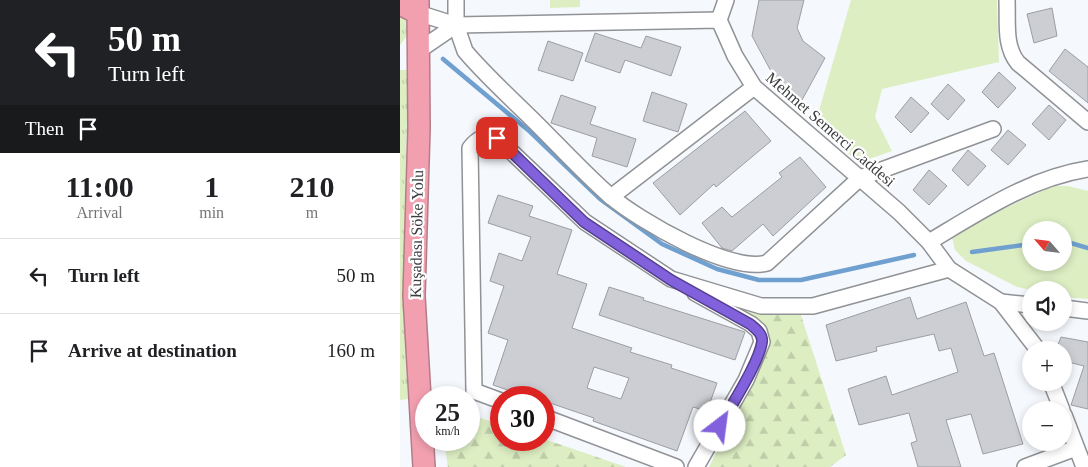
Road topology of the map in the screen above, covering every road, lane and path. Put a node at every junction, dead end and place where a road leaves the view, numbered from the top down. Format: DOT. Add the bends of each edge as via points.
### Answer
graph roads {
  1 [pos="456,0"];
  2 [pos="726,0"];
  3 [pos="1008,0"];
  4 [pos="412,6"];
  5 [pos="719,20"];
  6 [pos="456,26"];
  7 [pos="409,55"];
  8 [pos="754,87"];
  9 [pos="1088,122"];
  10 [pos="993,129"];
  11 [pos="1088,169"];
  12 [pos="860,178"];
  13 [pos="611,197"];
  14 [pos="929,242"];
  15 [pos="949,269"];
  16 [pos="671,280"];
  17 [pos="1001,302"];
  18 [pos="1022,304"];
  19 [pos="1072,309"];
  20 [pos="1088,310"];
  21 [pos="1031,341"];
  22 [pos="490,397"];
  23 [pos="555,421"];
  24 [pos="1072,437"];
  25 [pos="1076,448"];
  26 [pos="424,467"];
  27 [pos="676,467"];
  28 [pos="696,467"];
  29 [pos="1025,467"];
  30 [pos="1084,467"];
  1 -- 6 [label="street"];
  2 -- 5 [label="street"];
  3 -- 9 [label="street" via="1008,43 1012,55"];
  4 -- 6 [label="street"];
  4 -- 7 [label="highway, Kuşadası Söke Yolu"];
  5 -- 6 [label="street"];
  5 -- 8 [label="street, Mehmet Semerci Caddesi"];
  6 -- 7 [label="street"];
  6 -- 13 [label="street" via="460,42 472,60"];
  7 -- 26 [label="highway, Kuşadası Söke Yolu" via="418,128 414,296"];
  8 -- 12 [label="street, Mehmet Semerci Caddesi"];
  8 -- 13 [label="street"];
  10 -- 12 [label="street"];
  11 -- 14 [label="street" via="1060,174 1035,184 980,211"];
  12 -- 13 [label="street" via="767,263 755,266 723,259 688,244"];
  12 -- 14 [label="street, Mehmet Semerci Caddesi"];
  14 -- 15 [label="street, Mehmet Semerci Caddesi"];
  15 -- 16 [label="street" via="814,306 761,306"];
  15 -- 17 [label="street, Mehmet Semerci Caddesi"];
  16 -- 22 [label="street" via="584,222 497,138 488,136 476,140 470,148 474,391"];
  16 -- 28 [label="street" via="750,324 759,331 762,342 746,380"];
  17 -- 18 [label="street"];
  17 -- 21 [label="street, Mehmet Semerci Caddesi"];
  19 -- 20 [label="street"];
  23 -- 27 [label="street"];
  24 -- 25 [label="street"];
  25 -- 29 [label="street"];
  25 -- 30 [label="street"];
}
